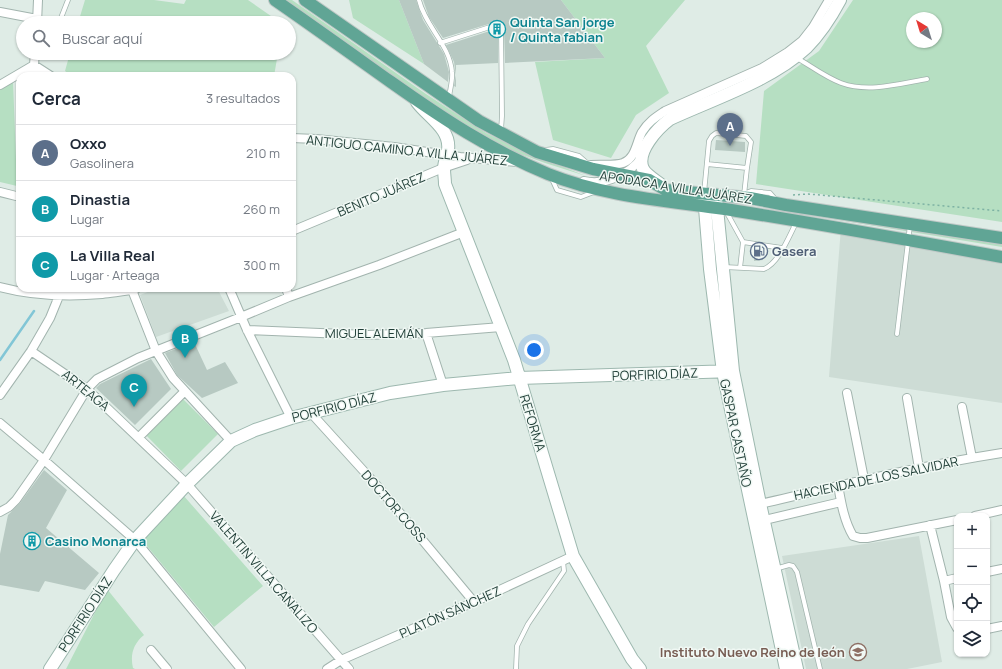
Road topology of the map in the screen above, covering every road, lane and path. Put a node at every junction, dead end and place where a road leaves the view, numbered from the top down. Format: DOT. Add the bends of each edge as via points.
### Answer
graph roads {
  1 [pos="38,0"];
  2 [pos="68,0"];
  3 [pos="275,0"];
  4 [pos="305,0"];
  5 [pos="418,0"];
  6 [pos="829,0"];
  7 [pos="840,0"];
  8 [pos="0,12"];
  9 [pos="16,16"];
  10 [pos="37,16"];
  11 [pos="62,16"];
  12 [pos="440,43"];
  13 [pos="795,57"];
  14 [pos="36,60"];
  15 [pos="37,68"];
  16 [pos="28,72"];
  17 [pos="35,72"];
  18 [pos="44,72"];
  19 [pos="16,78"];
  20 [pos="927,79"];
  21 [pos="0,85"];
  22 [pos="414,98"];
  23 [pos="448,100"];
  24 [pos="501,133"];
  25 [pos="296,138"];
  26 [pos="642,155"];
  27 [pos="521,162"];
  28 [pos="445,163"];
  29 [pos="707,164"];
  30 [pos="587,166"];
  31 [pos="747,168"];
  32 [pos="548,174"];
  33 [pos="620,175"];
  34 [pos="669,190"];
  35 [pos="0,192"];
  36 [pos="716,195"];
  37 [pos="16,196"];
  38 [pos="741,196"];
  39 [pos="704,200"];
  40 [pos="777,200"];
  41 [pos="721,209"];
  42 [pos="1002,211"];
  43 [pos="798,221"];
  44 [pos="910,224"];
  45 [pos="296,229"];
  46 [pos="464,232"];
  47 [pos="1002,238"];
  48 [pos="909,240"];
  49 [pos="743,242"];
  50 [pos="782,248"];
  51 [pos="1002,257"];
  52 [pos="723,267"];
  53 [pos="740,268"];
  54 [pos="710,269"];
  55 [pos="0,287"];
  56 [pos="16,290"];
  57 [pos="29,292"];
  58 [pos="110,292"];
  59 [pos="136,292"];
  60 [pos="231,292"];
  61 [pos="287,292"];
  62 [pos="55,296"];
  63 [pos="289,297"];
  64 [pos="241,317"];
  65 [pos="501,327"];
  66 [pos="247,330"];
  67 [pos="426,333"];
  68 [pos="897,334"];
  69 [pos="32,351"];
  70 [pos="156,351"];
  71 [pos="728,372"];
  72 [pos="519,378"];
  73 [pos="443,385"];
  74 [pos="87,388"];
  75 [pos="184,392"];
  76 [pos="847,393"];
  77 [pos="0,395"];
  78 [pos="907,398"];
  79 [pos="962,407"];
  80 [pos="311,413"];
  81 [pos="291,418"];
  82 [pos="0,423"];
  83 [pos="139,437"];
  84 [pos="231,441"];
  85 [pos="1002,453"];
  86 [pos="972,458"];
  87 [pos="44,460"];
  88 [pos="919,468"];
  89 [pos="864,479"];
  90 [pos="187,484"];
  91 [pos="838,485"];
  92 [pos="841,502"];
  93 [pos="755,505"];
  94 [pos="1002,510"];
  95 [pos="0,512"];
  96 [pos="988,513"];
  97 [pos="759,521"];
  98 [pos="954,521"];
  99 [pos="930,526"];
  100 [pos="135,540"];
  101 [pos="568,558"];
  102 [pos="1002,569"];
  103 [pos="770,571"];
  104 [pos="990,571"];
  105 [pos="954,579"];
  106 [pos="944,581"];
  107 [pos="474,602"];
  108 [pos="954,623"];
  109 [pos="1002,626"];
  110 [pos="990,628"];
  111 [pos="150,650"];
  112 [pos="341,660"];
  113 [pos="634,664"];
  114 [pos="50,669"];
  115 [pos="166,669"];
  116 [pos="241,669"];
  117 [pos="327,669"];
  118 [pos="349,669"];
  119 [pos="516,669"];
  120 [pos="640,669"];
  121 [pos="786,669"];
  122 [pos="797,669"];
  123 [pos="820,669"];
  1 -- 10 [label="street"];
  2 -- 11 [label="lane"];
  3 -- 22 [label="main road, APODACA A VILLA JUÁREZ"];
  4 -- 23 [label="main road, APODACA A VILLA JUÁREZ"];
  5 -- 12 [label="lane"];
  6 -- 30 [label="street" via="802,41 788,52 762,68 665,111 651,120 643,131 634,155 628,161 621,164"];
  7 -- 13 [label="street" via="821,31"];
  8 -- 9 [label="street"];
  12 -- 23 [label="lane" via="449,57 452,73"];
  12 -- 24 [label="lane" via="493,26 501,29"];
  13 -- 20 [label="lane" via="841,83 859,87 878,87"];
  13 -- 26 [label="street" via="771,73 670,119 653,134"];
  14 -- 15 [label="street"];
  15 -- 16 [label="street"];
  15 -- 17 [label="street"];
  15 -- 18 [label="street"];
  19 -- 21 [label="street"];
  22 -- 27 [label="main road, APODACA A VILLA JUÁREZ" via="474,138"];
  22 -- 28 [label="street, REFORMA" via="444,132 448,149"];
  23 -- 24 [label="main road, APODACA A VILLA JUÁREZ"];
  24 -- 30 [label="main road, APODACA A VILLA JUÁREZ" via="537,152"];
  25 -- 28 [label="street, ANTIGUO CAMINO A VILLA JUÁREZ" via="394,147"];
  26 -- 33 [label="street" via="633,167"];
  26 -- 34 [label="street" via="643,169"];
  27 -- 28 [label="street, ANTIGUO CAMINO A VILLA JUÁREZ" via="471,158"];
  27 -- 32 [label="main road, APODACA A VILLA JUÁREZ"];
  28 -- 45 [label="street, BENITO JUÁREZ"];
  28 -- 46 [label="street, REFORMA" via="446,184"];
  29 -- 31 [label="lane"];
  29 -- 31 [label="lane" via="709,141 716,133 746,136 751,142"];
  29 -- 39 [label="lane"];
  30 -- 33 [label="main road, APODACA A VILLA JUÁREZ"];
  31 -- 38 [label="lane"];
  32 -- 33 [label="street" via="601,183"];
  32 -- 39 [label="main road, APODACA A VILLA JUÁREZ" via="626,196"];
  33 -- 34 [label="main road, APODACA A VILLA JUÁREZ" via="649,180"];
  34 -- 39 [label="main road, APODACA A VILLA JUÁREZ"];
  35 -- 37 [label="street"];
  36 -- 38 [label="main road, APODACA A VILLA JUÁREZ"];
  36 -- 39 [label="main road, APODACA A VILLA JUÁREZ"];
  36 -- 41 [label="street, GASPAR CASTAÑO"];
  38 -- 40 [label="main road, APODACA A VILLA JUÁREZ"];
  39 -- 41 [label="main road, APODACA A VILLA JUÁREZ"];
  39 -- 54 [label="street, GASPAR CASTAÑO"];
  40 -- 42 [label="path" via="808,194"];
  40 -- 44 [label="main road, APODACA A VILLA JUÁREZ"];
  41 -- 43 [label="main road, APODACA A VILLA JUÁREZ"];
  41 -- 49 [label="lane"];
  41 -- 52 [label="street, GASPAR CASTAÑO"];
  43 -- 48 [label="main road, APODACA A VILLA JUÁREZ"];
  43 -- 50 [label="lane"];
  44 -- 47 [label="main road, APODACA A VILLA JUÁREZ"];
  44 -- 48 [label="lane"];
  46 -- 63 [label="street"];
  46 -- 65 [label="street, REFORMA"];
  48 -- 51 [label="main road, APODACA A VILLA JUÁREZ"];
  48 -- 68 [label="lane"];
  49 -- 50 [label="lane"];
  49 -- 53 [label="lane"];
  50 -- 53 [label="lane" via="769,267"];
  52 -- 53 [label="lane"];
  52 -- 54 [label="lane"];
  52 -- 71 [label="street, GASPAR CASTAÑO"];
  54 -- 71 [label="street, GASPAR CASTAÑO"];
  55 -- 56 [label="street"];
  57 -- 62 [label="street"];
  58 -- 62 [label="street"];
  59 -- 70 [label="street"];
  60 -- 64 [label="street"];
  61 -- 63 [label="street"];
  62 -- 69 [label="street" via="50,318"];
  63 -- 64 [label="street"];
  64 -- 66 [label="street"];
  64 -- 70 [label="street"];
  65 -- 67 [label="street, MIGUEL ALEMÁN"];
  65 -- 72 [label="street, REFORMA"];
  66 -- 67 [label="street, MIGUEL ALEMÁN" via="368,335"];
  66 -- 81 [label="street"];
  67 -- 73 [label="street"];
  69 -- 74 [label="street, ARTEAGA"];
  69 -- 77 [label="street"];
  70 -- 74 [label="street" via="97,379"];
  70 -- 75 [label="street"];
  71 -- 72 [label="street, PORFIRIO DÍAZ"];
  71 -- 93 [label="street, GASPAR CASTAÑO"];
  72 -- 73 [label="street, PORFIRIO DÍAZ"];
  72 -- 101 [label="street, REFORMA"];
  73 -- 80 [label="street, PORFIRIO DÍAZ" via="390,393"];
  74 -- 83 [label="street, ARTEAGA"];
  74 -- 87 [label="street"];
  75 -- 83 [label="street"];
  75 -- 84 [label="street"];
  76 -- 89 [label="street"];
  78 -- 88 [label="street"];
  79 -- 86 [label="street"];
  80 -- 81 [label="street, PORFIRIO DÍAZ"];
  80 -- 107 [label="street, DOCTOR COSS" via="398,510"];
  81 -- 84 [label="street, PORFIRIO DÍAZ"];
  82 -- 87 [label="street"];
  83 -- 90 [label="street, ARTEAGA"];
  84 -- 90 [label="street, PORFIRIO DÍAZ"];
  85 -- 86 [label="street, HACIENDA DE LOS SALVIDAR"];
  86 -- 88 [label="street, HACIENDA DE LOS SALVIDAR"];
  87 -- 95 [label="street" via="16,500"];
  87 -- 100 [label="street"];
  88 -- 89 [label="street, HACIENDA DE LOS SALVIDAR"];
  89 -- 91 [label="street, HACIENDA DE LOS SALVIDAR"];
  90 -- 100 [label="street, PORFIRIO DÍAZ"];
  90 -- 112 [label="street, VALENTIN VILLA CANALIZO"];
  91 -- 92 [label="street"];
  91 -- 93 [label="street, HACIENDA DE LOS SALVIDAR"];
  92 -- 97 [label="street, HACIENDA DE LOS SALVIDAR"];
  92 -- 99 [label="street" via="853,536 867,538"];
  93 -- 97 [label="street, GASPAR CASTAÑO"];
  94 -- 96 [label="street"];
  97 -- 103 [label="street, GASPAR CASTAÑO"];
  98 -- 99 [label="street"];
  99 -- 106 [label="street"];
  100 -- 114 [label="street, PORFIRIO DÍAZ"];
  100 -- 116 [label="street"];
  101 -- 107 [label="street, PLATÓN SÁNCHEZ"];
  101 -- 113 [label="street, REFORMA"];
  101 -- 119 [label="lane" via="564,571 528,624 517,646"];
  102 -- 104 [label="street"];
  103 -- 121 [label="street, GASPAR CASTAÑO"];
  103 -- 122 [label="street, GASPAR CASTAÑO"];
  103 -- 123 [label="lane" via="793,566 797,572"];
  105 -- 106 [label="street"];
  106 -- 108 [label="street"];
  107 -- 112 [label="street, PLATÓN SÁNCHEZ"];
  109 -- 110 [label="street"];
  111 -- 115 [label="street"];
  112 -- 117 [label="street, PLATÓN SÁNCHEZ"];
  112 -- 118 [label="street, VALENTIN VILLA CANALIZO"];
  113 -- 120 [label="street, REFORMA"];
}
